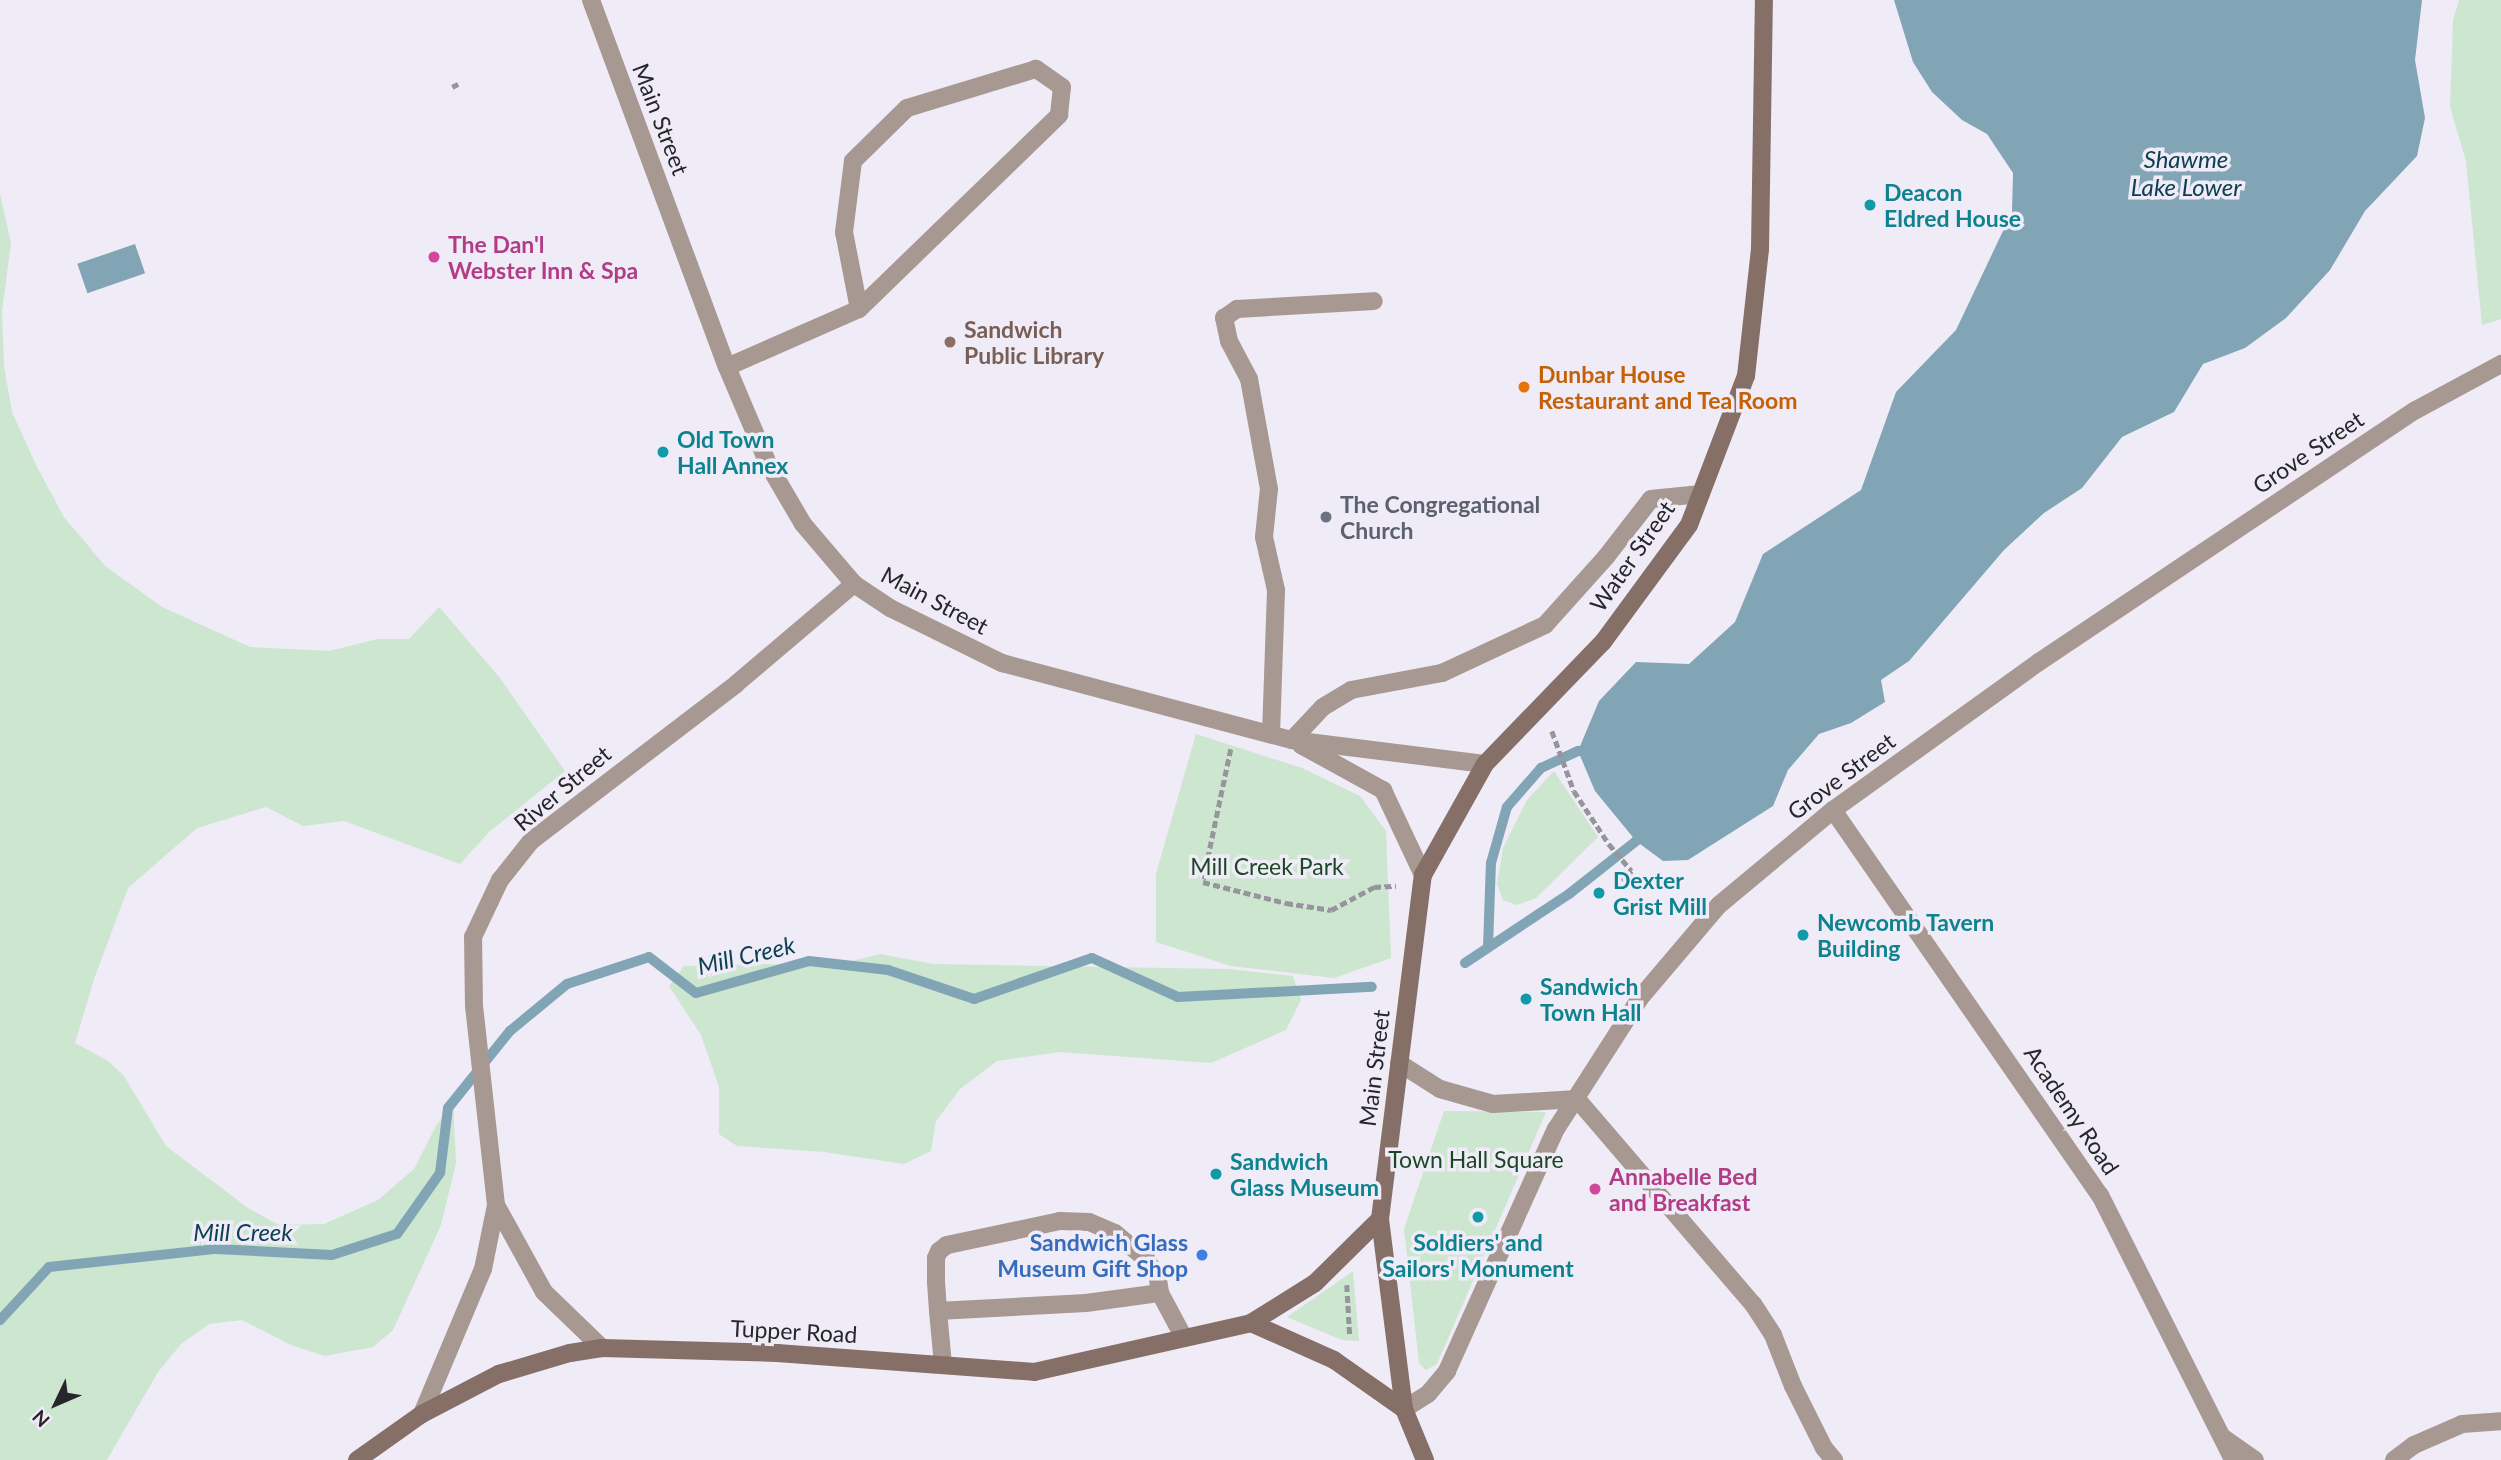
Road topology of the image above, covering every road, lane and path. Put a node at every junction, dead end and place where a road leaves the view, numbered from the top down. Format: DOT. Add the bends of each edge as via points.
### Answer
graph roads {
  1 [pos="591,0"];
  2 [pos="1764,0"];
  3 [pos="1374,301"];
  4 [pos="859,309"];
  5 [pos="2501,364"];
  6 [pos="727,367"];
  7 [pos="1701,494"];
  8 [pos="855,584"];
  9 [pos="1236,725"];
  10 [pos="1271,734"];
  11 [pos="1292,740"];
  12 [pos="1556,747"];
  13 [pos="1485,764"];
  14 [pos="1833,810"];
  15 [pos="1422,880"];
  16 [pos="1622,881"];
  17 [pos="1399,1063"];
  18 [pos="1577,1099"];
  19 [pos="496,1205"];
  20 [pos="1380,1219"];
  21 [pos="1347,1285"];
  22 [pos="1160,1293"];
  23 [pos="938,1311"];
  24 [pos="1251,1323"];
  25 [pos="1350,1337"];
  26 [pos="1184,1338"];
  27 [pos="603,1348"];
  28 [pos="943,1365"];
  29 [pos="1404,1409"];
  30 [pos="422,1413"];
  31 [pos="2501,1421"];
  32 [pos="2222,1437"];
  33 [pos="357,1460"];
  34 [pos="1425,1460"];
  35 [pos="1834,1460"];
  36 [pos="2233,1460"];
  37 [pos="2255,1460"];
  38 [pos="2393,1460"];
  1 -- 6 [label="street, Main Street"];
  2 -- 7 [label="main road, Water Street" via="1760,249 1746,376"];
  3 -- 10 [label="street" via="1237,309 1224,318 1229,341 1249,379 1269,489 1264,537 1276,590"];
  4 -- 4 [label="street" via="844,232 853,161 907,108 1036,69 1062,87 1059,115"];
  4 -- 6 [label="street"];
  5 -- 14 [label="street, Grove Street" via="2416,410 2245,523 2039,662"];
  6 -- 8 [label="street, Main Street" via="769,466 803,524"];
  7 -- 11 [label="street" via="1651,499 1545,625 1442,673 1351,690 1323,707"];
  7 -- 13 [label="main road, Water Street" via="1689,525 1603,642"];
  8 -- 9 [label="street, Main Street" via="890,608 1002,663"];
  8 -- 19 [label="street, River Street" via="736,684 531,841 500,880 473,937 474,1006"];
  9 -- 10 [label="street, Main Street"];
  9 -- 15 [label="path" via="1203,883 1331,910 1374,887"];
  10 -- 11 [label="street, Main Street"];
  11 -- 13 [label="street, Main Street"];
  11 -- 15 [label="street, Main Street" via="1383,790"];
  12 -- 16 [label="path" via="1574,791 1632,871"];
  13 -- 15 [label="main road, Water Street"];
  14 -- 18 [label="street, Grove Street" via="1719,905 1640,998"];
  14 -- 32 [label="street, Academy Road" via="2100,1195"];
  15 -- 17 [label="main road, Main Street"];
  17 -- 18 [label="street" via="1440,1089 1493,1104"];
  17 -- 20 [label="main road, Main Street"];
  18 -- 29 [label="street, Grove Street" via="1546,1147 1447,1371 1428,1394"];
  18 -- 35 [label="street" via="1753,1304"];
  19 -- 27 [label="street, River Street" via="544,1292"];
  19 -- 30 [label="street, River Street" via="483,1269"];
  20 -- 24 [label="main road, Tupper Road" via="1315,1283"];
  20 -- 29 [label="main road, Main Street"];
  21 -- 25 [label="path"];
  22 -- 23 [label="street" via="1086,1303"];
  22 -- 23 [label="street" via="1146,1259 1115,1233 1089,1222 1060,1221 947,1245 936,1258"];
  22 -- 26 [label="street"];
  23 -- 28 [label="street"];
  24 -- 26 [label="main road, Tupper Road"];
  24 -- 29 [label="main road" via="1334,1360"];
  26 -- 28 [label="main road, Tupper Road" via="1034,1372"];
  27 -- 28 [label="main road, Tupper Road" via="777,1353"];
  27 -- 30 [label="main road, Tupper Road" via="499,1374"];
  29 -- 34 [label="main road, Main Street"];
  30 -- 33 [label="main road, Tupper Road"];
  31 -- 38 [label="street" via="2462,1424 2414,1445"];
  32 -- 36 [label="street, Academy Road"];
  32 -- 37 [label="street"];
}
